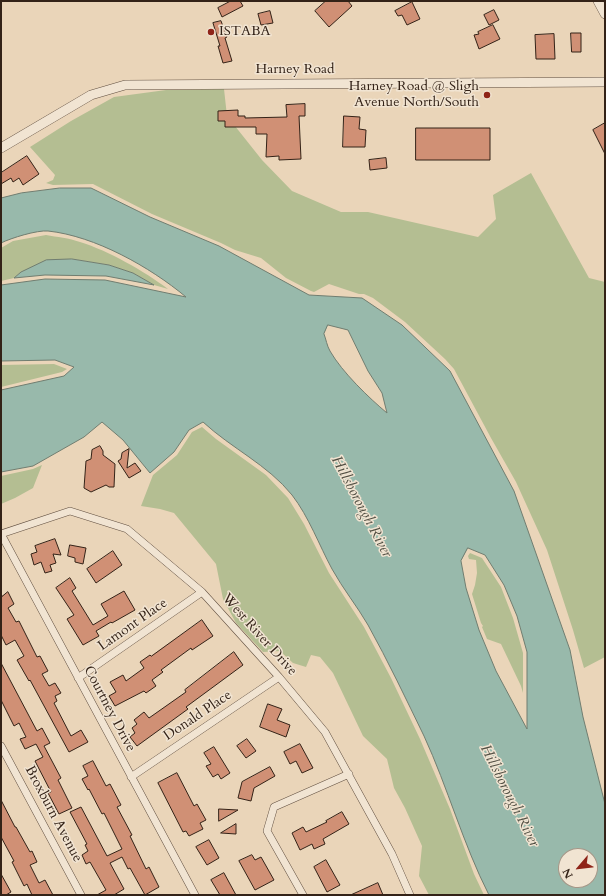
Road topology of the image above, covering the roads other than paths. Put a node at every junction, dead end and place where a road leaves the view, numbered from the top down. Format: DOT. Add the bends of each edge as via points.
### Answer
graph roads {
  1 [pos="598,1"];
  2 [pos="605,14"];
  3 [pos="605,82"];
  4 [pos="1,148"];
  5 [pos="1,534"];
  6 [pos="202,592"];
  7 [pos="279,677"];
  8 [pos="78,678"];
  9 [pos="1,746"];
  10 [pos="349,774"];
  11 [pos="131,777"];
  12 [pos="81,895"];
  13 [pos="195,895"];
  14 [pos="303,895"];
  15 [pos="410,895"];
  1 -- 2 [label="street"];
  3 -- 4 [label="street, Harney Road" via="124,85 91,95"];
  5 -- 6 [label="street, West River Drive" via="70,511 127,529"];
  5 -- 8 [label="street, Courtney Drive"];
  6 -- 7 [label="street, West River Drive"];
  6 -- 8 [label="street, Lamont Place"];
  7 -- 10 [label="street, West River Drive" via="325,732"];
  7 -- 11 [label="street, Donald Place"];
  8 -- 11 [label="street, Courtney Drive"];
  9 -- 12 [label="street, Broxburn Avenue"];
  10 -- 14 [label="street" via="274,807 267,831"];
  10 -- 15 [label="street, West River Drive" via="392,854"];
  11 -- 13 [label="street, Courtney Drive"];
}
